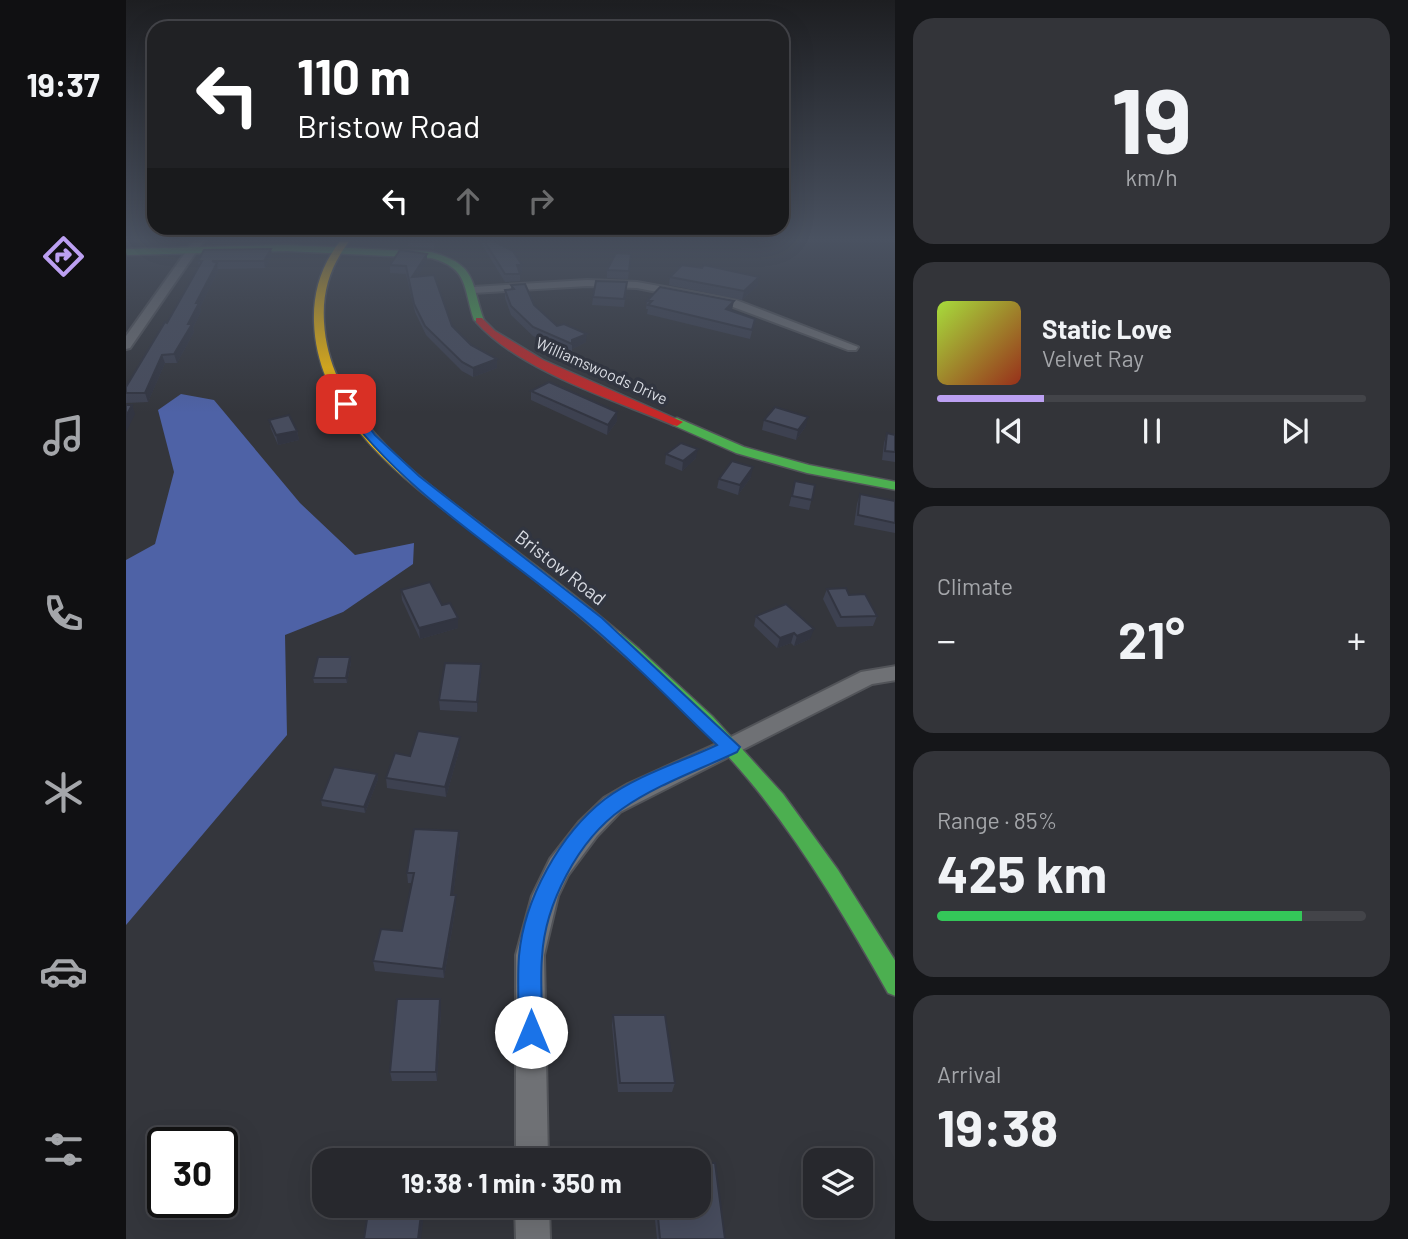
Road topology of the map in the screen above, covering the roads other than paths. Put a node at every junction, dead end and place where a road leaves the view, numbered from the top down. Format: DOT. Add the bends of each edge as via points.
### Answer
graph roads {
  1 [pos="160,297"];
  2 [pos="319,297"];
  3 [pos="474,297"];
  4 [pos="699,297"];
  5 [pos="126,345"];
  6 [pos="852,347"];
  7 [pos="895,486"];
  8 [pos="895,673"];
  9 [pos="731,747"];
  10 [pos="895,985"];
  11 [pos="532,1148"];
  12 [pos="532,1218"];
  13 [pos="533,1239"];
  1 -- 5 [label="street"];
  2 -- 9 [label="street, Bristow Road" via="316,330 321,357 334,387 370,437 415,479 596,622"];
  3 -- 7 [label="street, Williamswoods Drive" via="479,320 518,352 740,450"];
  4 -- 6 [label="street" via="736,304"];
  8 -- 9 [label="street" via="868,677"];
  9 -- 10 [label="street, Bristow Road" via="830,876"];
  9 -- 11 [label="street" via="612,805 559,867 545,896 530,955"];
  12 -- 13 [label="street"];
}
